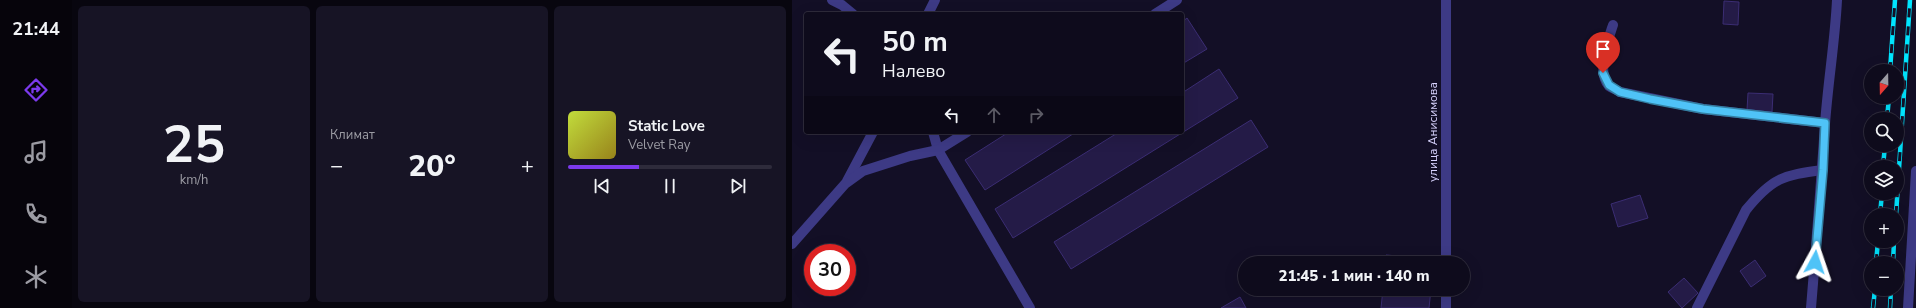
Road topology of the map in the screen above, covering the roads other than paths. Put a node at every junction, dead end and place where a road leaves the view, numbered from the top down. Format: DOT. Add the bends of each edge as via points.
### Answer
graph roads {
  1 [pos="832,0"];
  2 [pos="935,0"];
  3 [pos="1177,0"];
  4 [pos="1446,0"];
  5 [pos="1837,0"];
  6 [pos="851,12"];
  7 [pos="929,12"];
  8 [pos="1158,12"];
  9 [pos="1613,25"];
  10 [pos="1825,123"];
  11 [pos="872,134"];
  12 [pos="934,134"];
  13 [pos="964,134"];
  14 [pos="938,150"];
  15 [pos="1823,170"];
  16 [pos="1916,171"];
  17 [pos="845,184"];
  18 [pos="792,244"];
  19 [pos="1446,256"];
  20 [pos="1446,296"];
  21 [pos="1030,308"];
  22 [pos="1446,308"];
  23 [pos="1697,308"];
  24 [pos="1811,308"];
  25 [pos="1908,308"];
  1 -- 6 [label="street"];
  2 -- 7 [label="street"];
  3 -- 8 [label="street"];
  4 -- 19 [label="street, улица Анисимова"];
  5 -- 10 [label="street"];
  9 -- 10 [label="street" via="1604,53 1603,73 1609,85 1620,92 1703,109"];
  10 -- 15 [label="street"];
  11 -- 17 [label="street"];
  12 -- 14 [label="street"];
  13 -- 14 [label="street"];
  14 -- 17 [label="street" via="863,171"];
  14 -- 21 [label="street"];
  15 -- 23 [label="street" via="1779,178 1746,210"];
  15 -- 24 [label="street"];
  16 -- 25 [label="street"];
  17 -- 18 [label="street"];
  20 -- 22 [label="street"];
}
